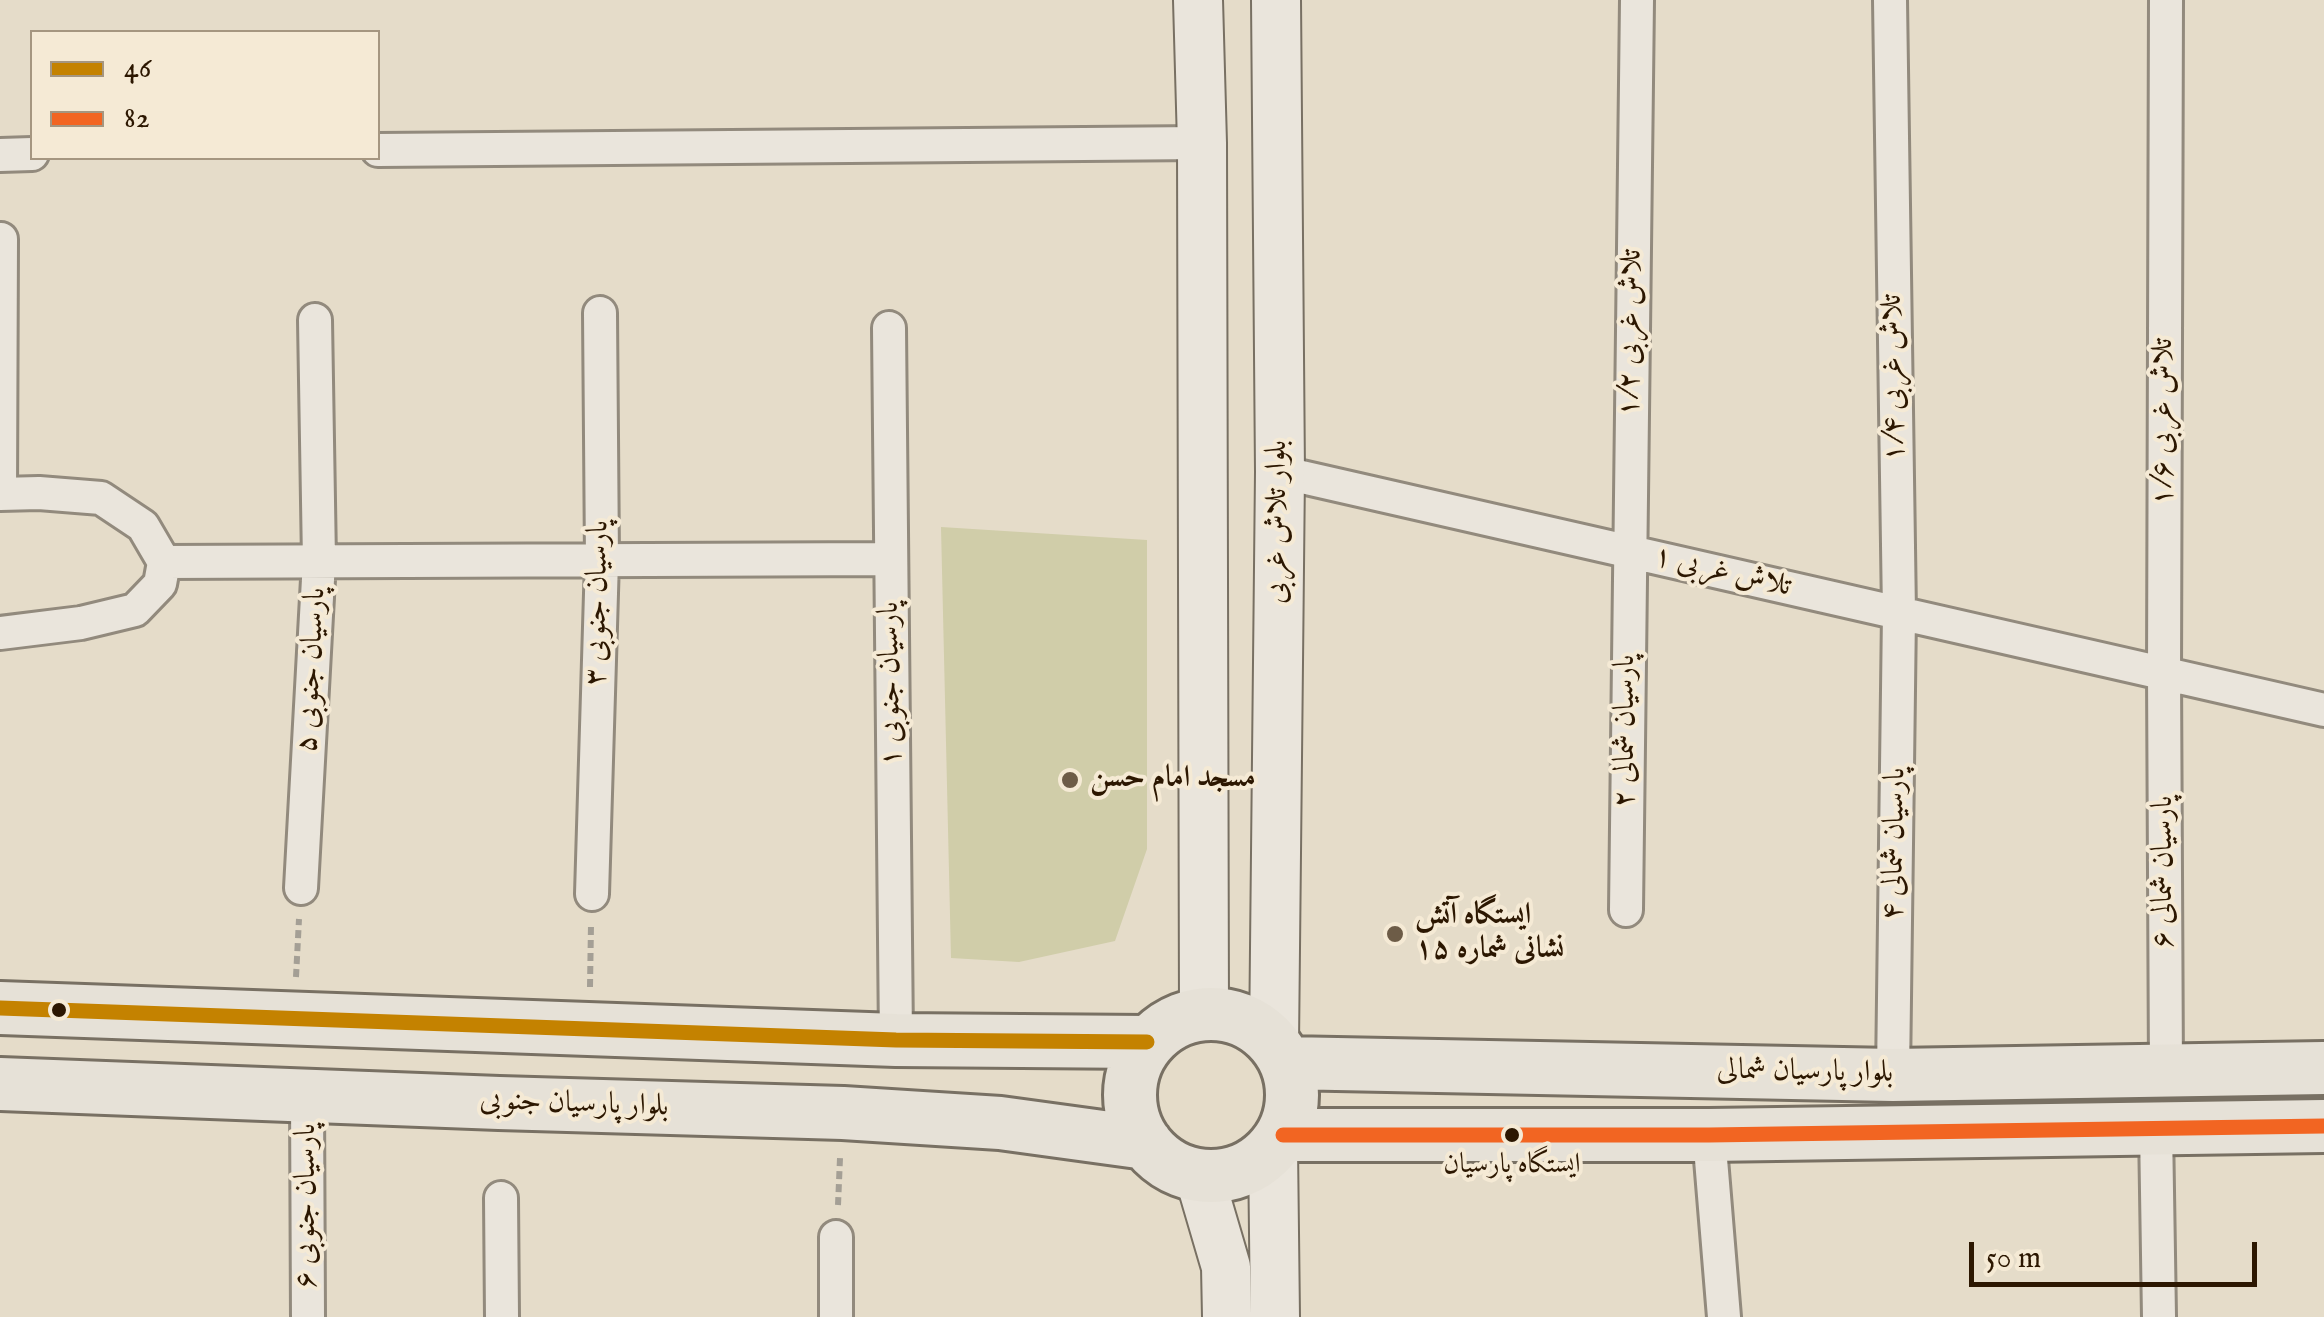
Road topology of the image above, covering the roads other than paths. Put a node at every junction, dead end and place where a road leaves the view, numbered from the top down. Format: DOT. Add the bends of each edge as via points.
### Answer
graph roads {
  1 [pos="1198,0"];
  2 [pos="1276,0"];
  3 [pos="1637,0"];
  4 [pos="1890,0"];
  5 [pos="2166,0"];
  6 [pos="1202,143"];
  7 [pos="380,150"];
  8 [pos="0,154"];
  9 [pos="30,154"];
  10 [pos="1,239"];
  11 [pos="600,313"];
  12 [pos="315,320"];
  13 [pos="889,328"];
  14 [pos="1280,472"];
  15 [pos="0,494"];
  16 [pos="1628,551"];
  17 [pos="891,559"];
  18 [pos="602,560"];
  19 [pos="319,561"];
  20 [pos="164,562"];
  21 [pos="1899,613"];
  22 [pos="0,633"];
  23 [pos="2164,673"];
  24 [pos="2324,710"];
  25 [pos="301,888"];
  26 [pos="592,894"];
  27 [pos="1626,910"];
  28 [pos="0,1008"];
  29 [pos="1204,1013"];
  30 [pos="896,1040"];
  31 [pos="1148,1042"];
  32 [pos="1280,1053"];
  33 [pos="2324,1068"];
  34 [pos="2166,1071"];
  35 [pos="1893,1075"];
  36 [pos="0,1084"];
  37 [pos="307,1096"];
  38 [pos="2324,1126"];
  39 [pos="2156,1128"];
  40 [pos="1710,1135"];
  41 [pos="1278,1141"];
  42 [pos="1146,1144"];
  43 [pos="1199,1176"];
  44 [pos="501,1198"];
  45 [pos="836,1236"];
  46 [pos="1274,1261"];
  47 [pos="1226,1267"];
  48 [pos="308,1317"];
  49 [pos="502,1317"];
  50 [pos="836,1317"];
  51 [pos="1226,1317"];
  52 [pos="1275,1317"];
  53 [pos="1724,1317"];
  54 [pos="2159,1317"];
  1 -- 6 [label="street"];
  2 -- 14 [label="street, بلوار تلاش غربی"];
  3 -- 16 [label="street, ۱/۲ تلاش غربی"];
  4 -- 21 [label="street, ۱/۴ تلاش غربی"];
  5 -- 23 [label="street, ۱/۶ تلاش غربی"];
  6 -- 7 [label="street"];
  6 -- 29 [label="street"];
  8 -- 9 [label="street"];
  10 -- 15 [label="street"];
  11 -- 18 [label="street, ۳ پارسیان جنوبی"];
  12 -- 19 [label="street, ۵ پارسیان جنوبی"];
  13 -- 17 [label="street, ۱ پارسیان جنوبی"];
  14 -- 16 [label="street, ۱ تلاش غربی"];
  14 -- 32 [label="street, بلوار تلاش غربی"];
  15 -- 20 [label="street" via="101,498 143,526"];
  16 -- 21 [label="street, ۱ تلاش غربی"];
  16 -- 27 [label="street, ۲ پارسیان شمالی"];
  17 -- 18 [label="street"];
  17 -- 30 [label="street, ۱ پارسیان جنوبی"];
  18 -- 19 [label="street"];
  18 -- 26 [label="street, ۳ پارسیان جنوبی"];
  19 -- 20 [label="street"];
  19 -- 25 [label="street, ۵ پارسیان جنوبی"];
  20 -- 22 [label="street" via="160,584 135,610"];
  21 -- 23 [label="street, ۱ تلاش غربی"];
  21 -- 35 [label="street, ۴ پارسیان شمالی"];
  23 -- 24 [label="street, ۱ تلاش غربی"];
  23 -- 34 [label="street, ۶ پارسیان شمالی"];
  28 -- 30 [label="main road"];
  29 -- 31 [label="main road" via="1164,1027"];
  29 -- 32 [label="main road" via="1250,1023"];
  30 -- 31 [label="main road"];
  31 -- 42 [label="main road" via="1128,1092 1132,1120"];
  32 -- 35 [label="main road, بلوار پارسیان شمالی"];
  32 -- 41 [label="main road" via="1292,1092"];
  33 -- 34 [label="main road, بلوار پارسیان شمالی"];
  34 -- 35 [label="main road, بلوار پارسیان شمالی"];
  36 -- 37 [label="main road, بلوار پارسیان جنوبی"];
  37 -- 42 [label="main road, بلوار پارسیان جنوبی" via="843,1113 1000,1123"];
  37 -- 48 [label="street, ۶ پارسیان جنوبی"];
  38 -- 39 [label="main road, بلوار پارسیان شمالی"];
  39 -- 40 [label="main road, بلوار پارسیان شمالی"];
  39 -- 54 [label="street"];
  40 -- 41 [label="main road, بلوار پارسیان شمالی"];
  40 -- 53 [label="street"];
  41 -- 43 [label="main road" via="1232,1174"];
  41 -- 46 [label="street"];
  42 -- 43 [label="main road" via="1160,1159"];
  43 -- 47 [label="street"];
  44 -- 49 [label="street"];
  45 -- 50 [label="street"];
  46 -- 47 [label="street" via="1260,1254"];
  46 -- 52 [label="street"];
  47 -- 51 [label="street"];
}
